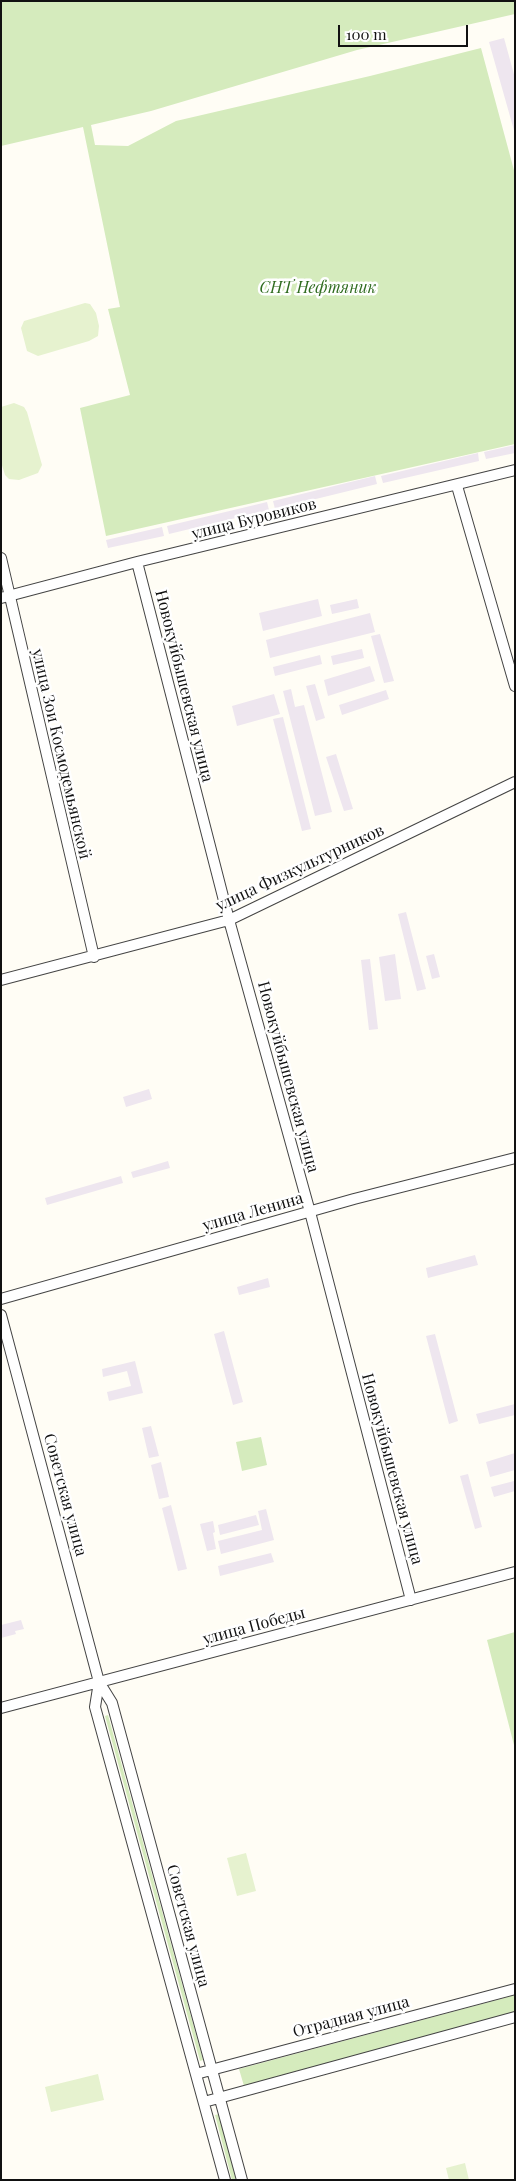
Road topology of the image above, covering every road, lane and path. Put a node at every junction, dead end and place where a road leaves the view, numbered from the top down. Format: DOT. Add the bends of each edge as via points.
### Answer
graph roads {
  1 [pos="515,470"];
  2 [pos="457,486"];
  3 [pos="1,558"];
  4 [pos="137,562"];
  5 [pos="5,597"];
  6 [pos="515,686"];
  7 [pos="515,782"];
  8 [pos="229,920"];
  9 [pos="94,957"];
  10 [pos="1,980"];
  11 [pos="515,1158"];
  12 [pos="310,1212"];
  13 [pos="1,1299"];
  14 [pos="1,1315"];
  15 [pos="515,1572"];
  16 [pos="410,1600"];
  17 [pos="99,1682"];
  18 [pos="1,1708"];
  19 [pos="515,1989"];
  20 [pos="515,2017"];
  21 [pos="212,2070"];
  22 [pos="196,2074"];
  23 [pos="220,2098"];
  24 [pos="204,2102"];
  25 [pos="225,2180"];
  26 [pos="242,2180"];
  1 -- 2 [label="street, улица Буровиков"];
  2 -- 4 [label="street, улица Буровиков"];
  2 -- 6 [label="street"];
  3 -- 5 [label="street, улица Зои Космодемьянской"];
  4 -- 5 [label="street, улица Буровиков"];
  4 -- 8 [label="street, Новокуйбышевская улица"];
  5 -- 9 [label="street, улица Зои Космодемьянской"];
  7 -- 8 [label="street, улица Физкультурников"];
  8 -- 9 [label="street, улица Физкультурников"];
  8 -- 12 [label="street, Новокуйбышевская улица"];
  9 -- 10 [label="street, улица Физкультурников"];
  11 -- 12 [label="street, улица Ленина"];
  12 -- 13 [label="street, улица Ленина"];
  12 -- 16 [label="street, Новокуйбышевская улица"];
  14 -- 17 [label="street, Советская улица"];
  15 -- 16 [label="street, улица Победы"];
  16 -- 17 [label="street, улица Победы"];
  17 -- 18 [label="street, улица Победы"];
  17 -- 21 [label="street, Советская улица" via="112,1703"];
  17 -- 22 [label="street, Советская улица" via="95,1707"];
  19 -- 21 [label="street, Отрадная улица"];
  20 -- 23 [label="street"];
  21 -- 22 [label="street, Отрадная улица"];
  21 -- 23 [label="street, Советская улица"];
  22 -- 24 [label="street, Советская улица"];
  23 -- 24 [label="street"];
  23 -- 26 [label="street, Советская улица"];
  24 -- 25 [label="street, Советская улица"];
}
